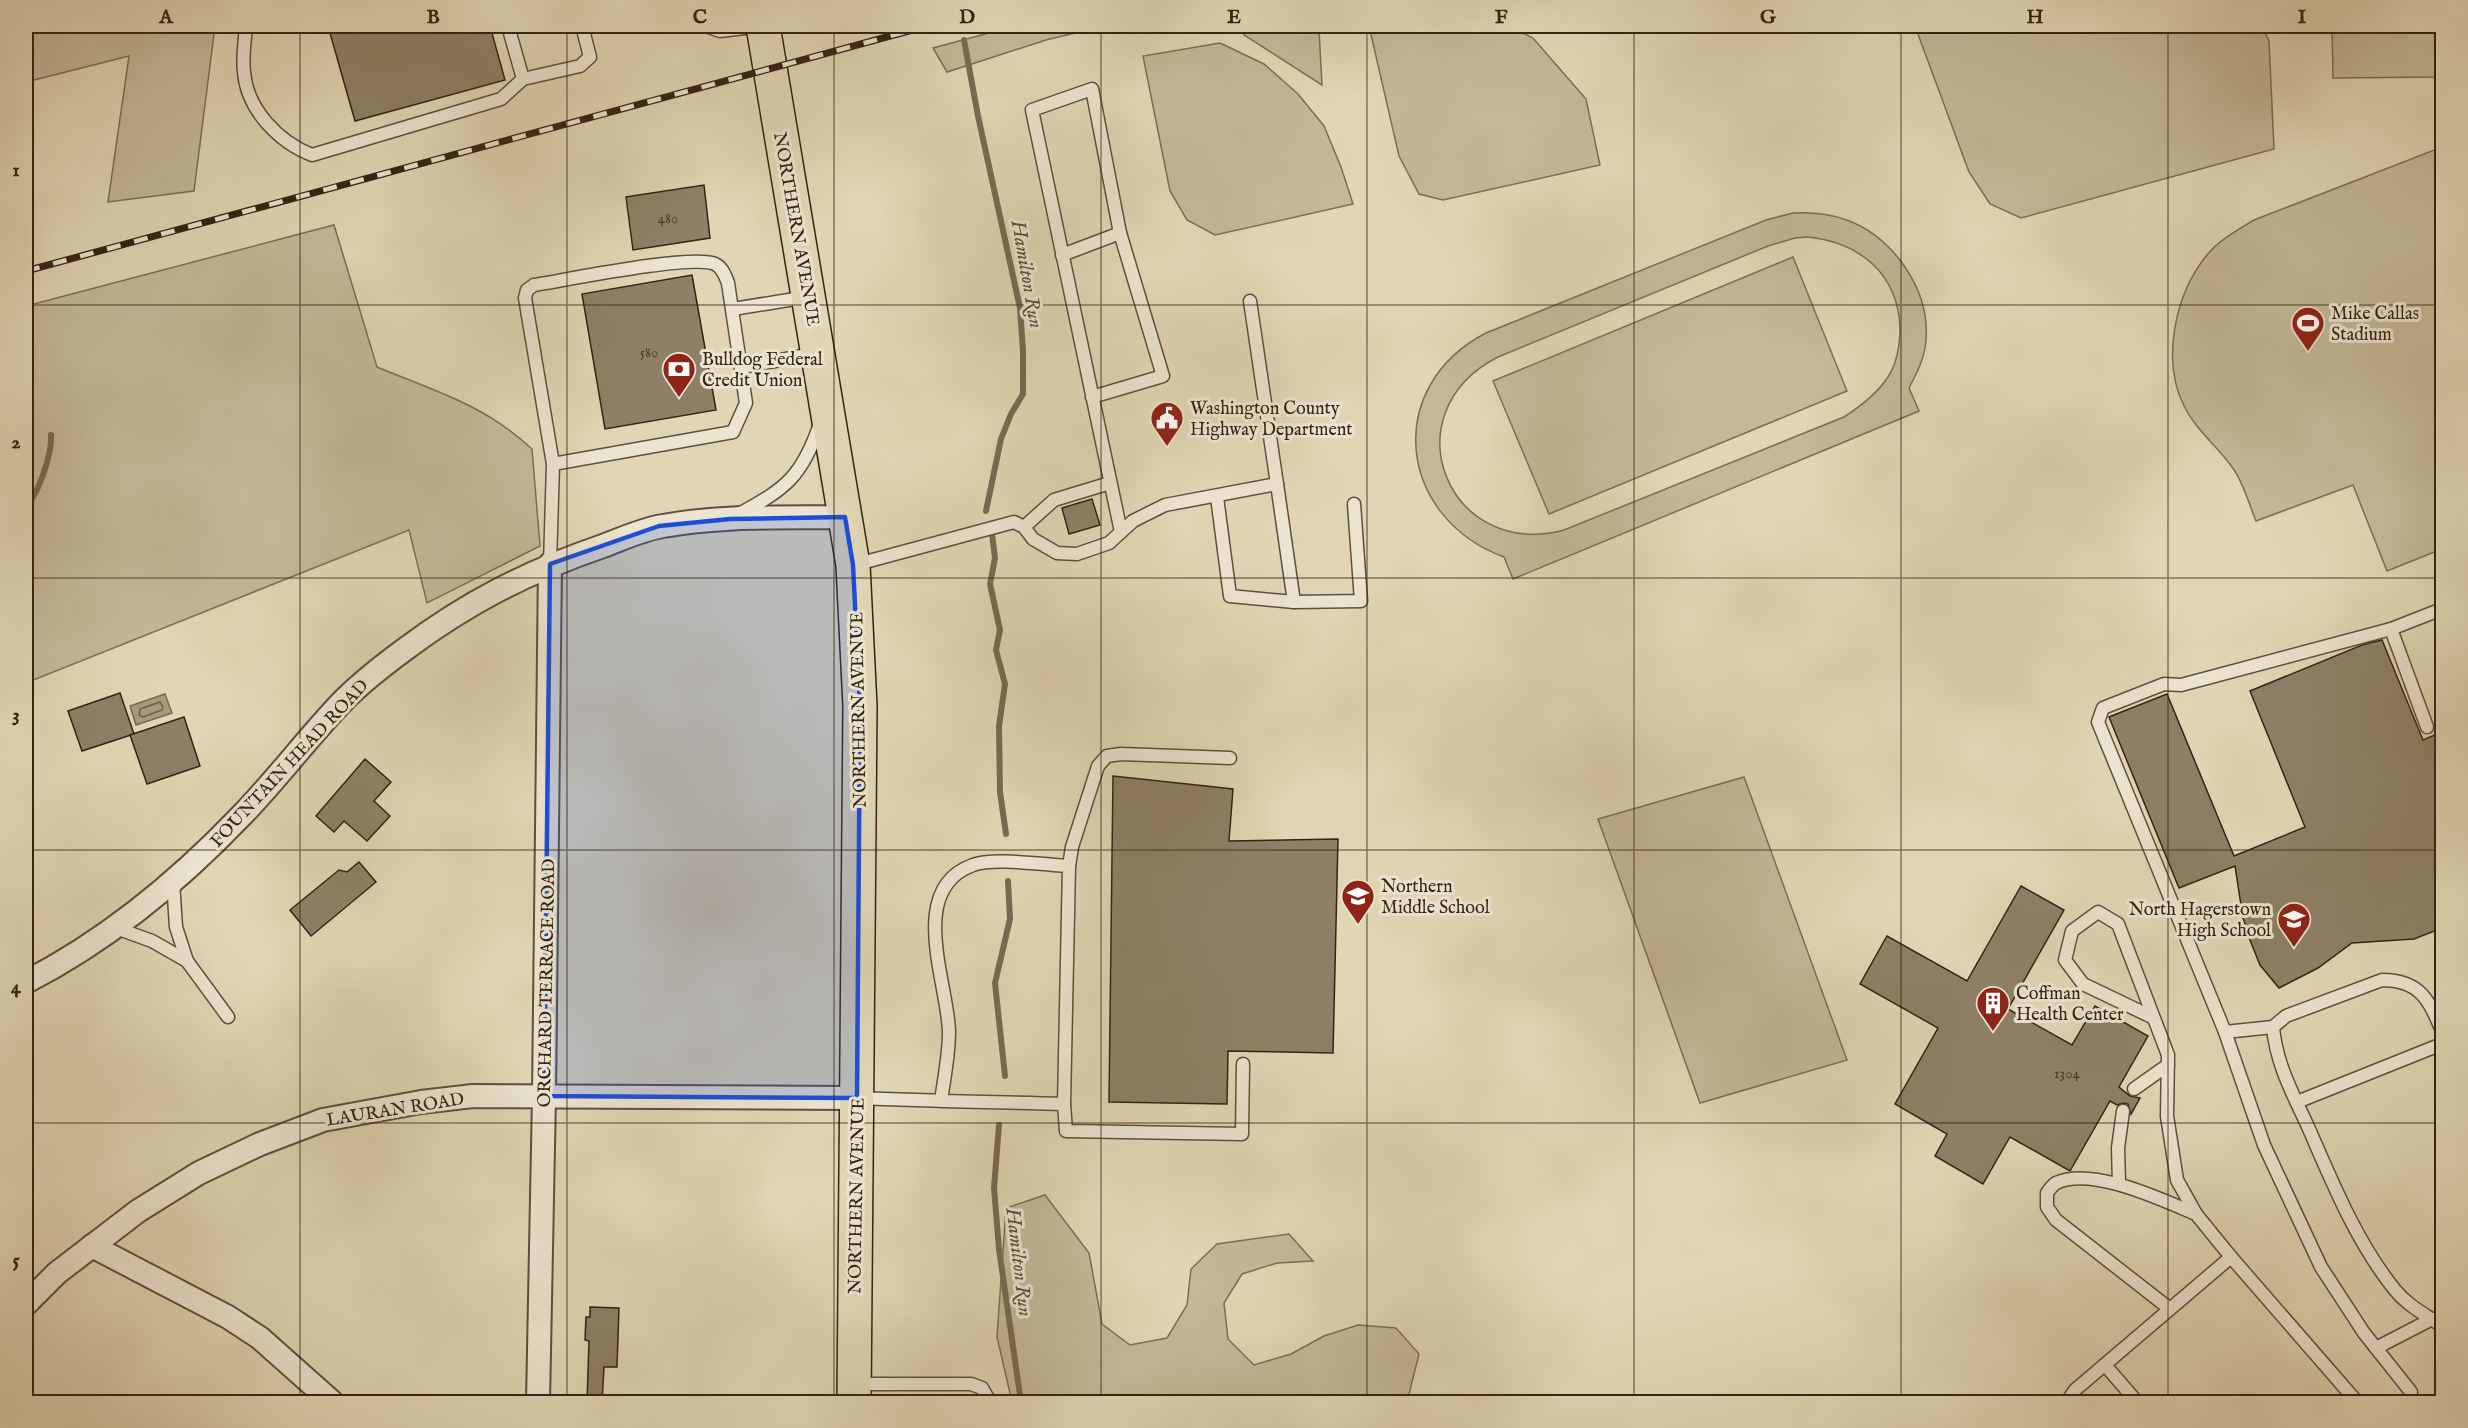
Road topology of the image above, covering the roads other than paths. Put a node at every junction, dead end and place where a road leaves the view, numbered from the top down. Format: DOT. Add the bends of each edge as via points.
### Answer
graph roads {
  1 [pos="246,26"];
  2 [pos="508,26"];
  3 [pos="582,26"];
  4 [pos="706,26"];
  5 [pos="763,26"];
  6 [pos="523,79"];
  7 [pos="1120,233"];
  8 [pos="1062,255"];
  9 [pos="808,297"];
  10 [pos="1250,301"];
  11 [pos="733,309"];
  12 [pos="818,353"];
  13 [pos="742,367"];
  14 [pos="1092,397"];
  15 [pos="826,405"];
  16 [pos="553,464"];
  17 [pos="1110,483"];
  18 [pos="1277,484"];
  19 [pos="1217,497"];
  20 [pos="1354,504"];
  21 [pos="845,517"];
  22 [pos="730,519"];
  23 [pos="1024,527"];
  24 [pos="1121,532"];
  25 [pos="550,564"];
  26 [pos="853,565"];
  27 [pos="1294,602"];
  28 [pos="2442,609"];
  29 [pos="2391,629"];
  30 [pos="2427,727"];
  31 [pos="1230,758"];
  32 [pos="1069,866"];
  33 [pos="173,882"];
  34 [pos="116,928"];
  35 [pos="188,961"];
  36 [pos="26,982"];
  37 [pos="228,1017"];
  38 [pos="2154,1018"];
  39 [pos="2273,1026"];
  40 [pos="2442,1031"];
  41 [pos="2224,1032"];
  42 [pos="2442,1044"];
  43 [pos="1243,1064"];
  44 [pos="2168,1065"];
  45 [pos="2134,1089"];
  46 [pos="544,1096"];
  47 [pos="857,1098"];
  48 [pos="941,1101"];
  49 [pos="2297,1102"];
  50 [pos="1064,1104"];
  51 [pos="2123,1111"];
  52 [pos="2119,1184"];
  53 [pos="2196,1214"];
  54 [pos="92,1245"];
  55 [pos="2231,1257"];
  56 [pos="26,1304"];
  57 [pos="2170,1309"];
  58 [pos="2437,1323"];
  59 [pos="2376,1348"];
  60 [pos="2105,1365"];
  61 [pos="2412,1392"];
  62 [pos="854,1393"];
  63 [pos="332,1402"];
  64 [pos="538,1402"];
  65 [pos="990,1402"];
  66 [pos="2067,1402"];
  67 [pos="2137,1402"];
  68 [pos="2357,1402"];
  1 -- 6 [label="lane" via="243,73 252,101 270,127 292,147 312,155 501,99"];
  2 -- 6 [label="lane"];
  3 -- 6 [label="lane" via="590,57 580,66"];
  4 -- 5 [label="lane" via="720,32"];
  5 -- 9 [label="main road, NORTHERN AVENUE"];
  7 -- 8 [label="lane"];
  7 -- 8 [label="lane" via="1092,88 1032,110"];
  7 -- 14 [label="lane" via="1163,376"];
  8 -- 14 [label="lane"];
  9 -- 11 [label="lane"];
  9 -- 12 [label="main road, NORTHERN AVENUE"];
  10 -- 18 [label="lane"];
  11 -- 13 [label="lane"];
  11 -- 16 [label="lane" via="723,272 717,265 700,260 534,285 527,290 525,298"];
  12 -- 13 [label="lane"];
  12 -- 15 [label="main road, NORTHERN AVENUE"];
  13 -- 16 [label="lane" via="746,403 734,432"];
  14 -- 17 [label="lane"];
  15 -- 21 [label="main road, NORTHERN AVENUE"];
  15 -- 22 [label="lane" via="809,454 795,476 772,496"];
  16 -- 25 [label="lane"];
  17 -- 23 [label="lane" via="1054,500"];
  17 -- 24 [label="lane"];
  18 -- 19 [label="lane"];
  18 -- 27 [label="lane"];
  19 -- 24 [label="lane" via="1165,505 1133,520"];
  19 -- 27 [label="lane" via="1230,596"];
  20 -- 27 [label="lane" via="1361,601"];
  21 -- 22 [label="street, FOUNTAIN HEAD ROAD"];
  21 -- 26 [label="main road, NORTHERN AVENUE"];
  22 -- 25 [label="street, FOUNTAIN HEAD ROAD" via="659,526"];
  23 -- 24 [label="lane" via="1033,539 1058,553 1077,554 1109,543"];
  23 -- 26 [label="lane" via="1014,522"];
  25 -- 33 [label="street, FOUNTAIN HEAD ROAD" via="492,591 438,624 375,672 341,703 244,814"];
  25 -- 46 [label="street, ORCHARD TERRACE ROAD"];
  26 -- 47 [label="main road, NORTHERN AVENUE" via="861,706"];
  28 -- 29 [label="lane"];
  29 -- 30 [label="lane"];
  29 -- 41 [label="lane" via="2181,684 2164,684 2103,708 2100,729"];
  31 -- 32 [label="lane" via="1107,756 1098,766"];
  32 -- 48 [label="lane" via="987,862 958,872 947,884 934,924 949,1032"];
  32 -- 50 [label="lane"];
  33 -- 34 [label="street, FOUNTAIN HEAD ROAD"];
  33 -- 35 [label="lane" via="176,927"];
  34 -- 35 [label="lane" via="152,941"];
  34 -- 36 [label="street, FOUNTAIN HEAD ROAD"];
  35 -- 37 [label="lane"];
  38 -- 38 [label="lane" via="2084,984 2065,960 2072,931 2098,912 2118,924"];
  38 -- 44 [label="lane"];
  39 -- 40 [label="lane" via="2286,1016 2382,980 2395,980 2421,992"];
  39 -- 41 [label="lane"];
  39 -- 49 [label="lane" via="2278,1061"];
  41 -- 59 [label="lane" via="2264,1145 2321,1267"];
  42 -- 49 [label="lane"];
  43 -- 50 [label="lane" via="1242,1134 1066,1131"];
  44 -- 45 [label="lane"];
  44 -- 53 [label="lane" via="2168,1116 2177,1180"];
  46 -- 47 [label="street, LAURAN ROAD"];
  46 -- 54 [label="street, LAURAN ROAD" via="473,1096 323,1120 199,1173 138,1210"];
  46 -- 64 [label="street, ORCHARD TERRACE ROAD"];
  47 -- 48 [label="lane"];
  47 -- 62 [label="main road, NORTHERN AVENUE"];
  48 -- 50 [label="lane"];
  49 -- 58 [label="lane" via="2367,1248 2407,1303"];
  51 -- 52 [label="lane"];
  52 -- 53 [label="lane"];
  52 -- 57 [label="lane" via="2081,1179 2056,1184 2047,1193 2047,1207 2056,1220"];
  53 -- 55 [label="lane"];
  54 -- 56 [label="street, LAURAN ROAD"];
  54 -- 63 [label="street" via="228,1317 260,1338"];
  55 -- 57 [label="lane"];
  55 -- 68 [label="lane"];
  57 -- 60 [label="lane"];
  58 -- 59 [label="lane"];
  59 -- 61 [label="lane"];
  60 -- 66 [label="lane"];
  60 -- 67 [label="lane"];
  62 -- 65 [label="lane" via="971,1384 982,1388"];
}
